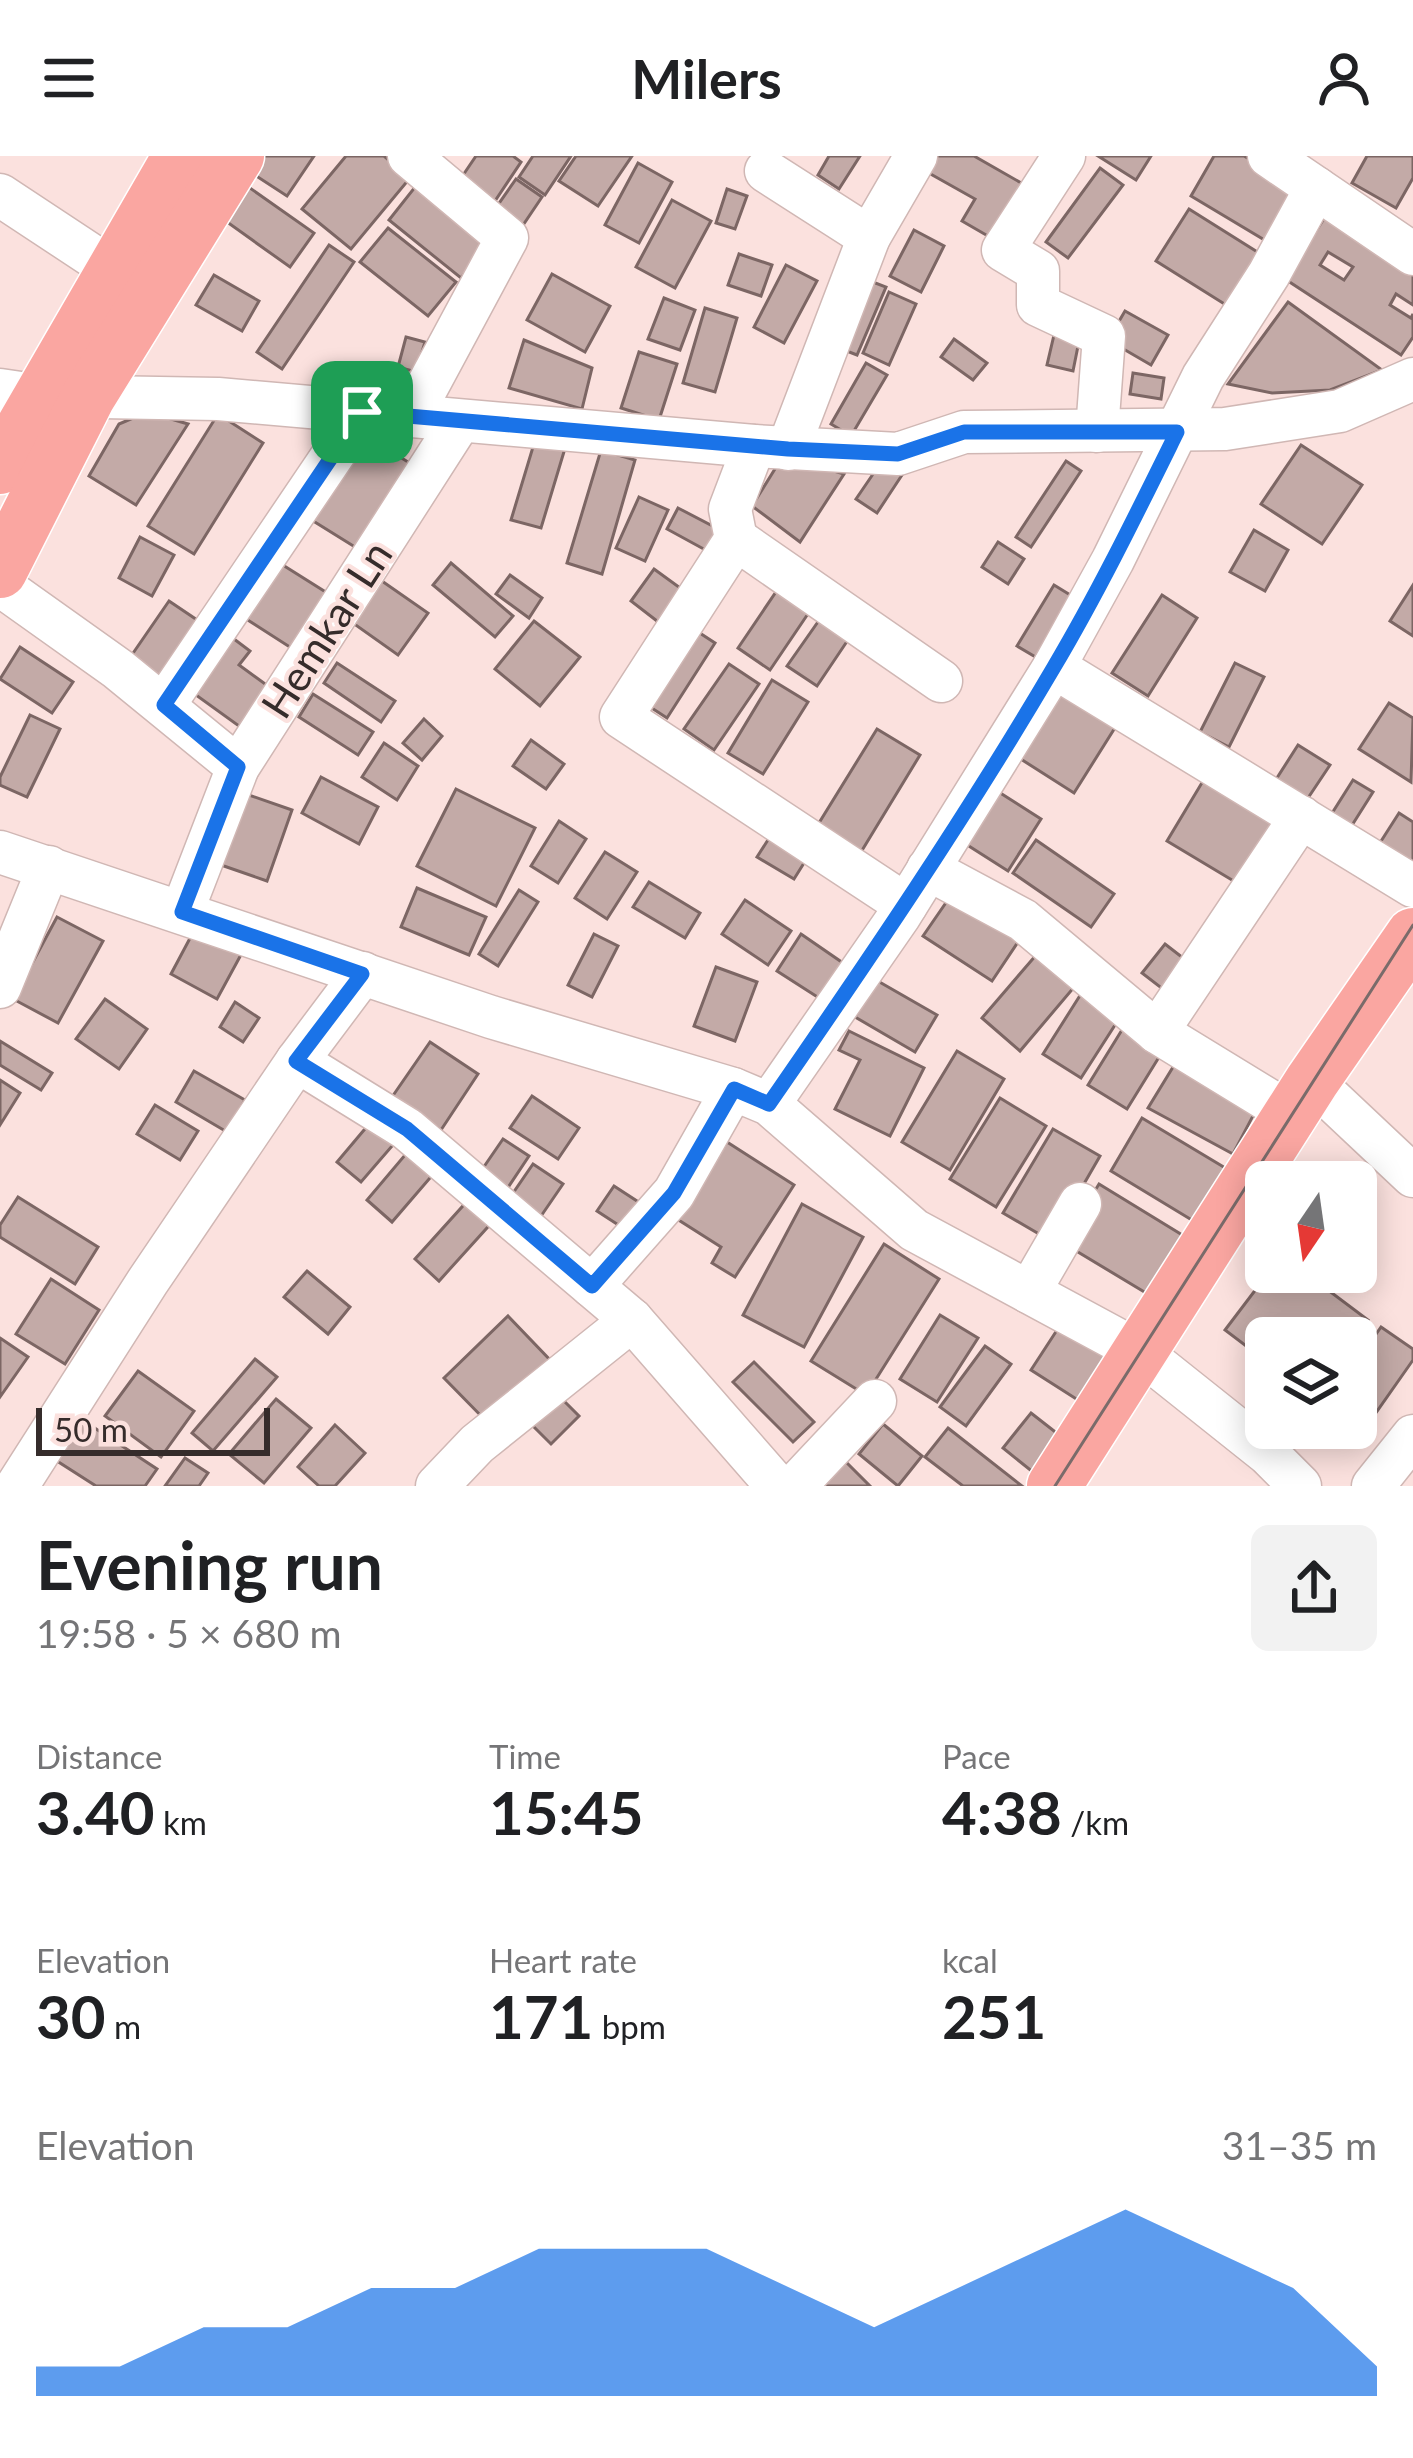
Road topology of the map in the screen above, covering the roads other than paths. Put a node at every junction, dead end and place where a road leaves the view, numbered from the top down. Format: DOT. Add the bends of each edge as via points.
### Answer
graph roads {
  1 [pos="180,156"];
  2 [pos="237,156"];
  3 [pos="409,156"];
  4 [pos="916,156"];
  5 [pos="1064,156"];
  6 [pos="1269,156"];
  7 [pos="766,171"];
  8 [pos="1316,188"];
  9 [pos="0,195"];
  10 [pos="869,237"];
  11 [pos="1413,254"];
  12 [pos="112,269"];
  13 [pos="1413,379"];
  14 [pos="43,394"];
  15 [pos="362,412"];
  16 [pos="413,413"];
  17 [pos="460,421"];
  18 [pos="1097,430"];
  19 [pos="1177,432"];
  20 [pos="771,447"];
  21 [pos="0,467"];
  22 [pos="736,539"];
  23 [pos="0,571"];
  24 [pos="0,585"];
  25 [pos="1054,668"];
  26 [pos="941,681"];
  27 [pos="164,705"];
  28 [pos="238,767"];
  29 [pos="1301,817"];
  30 [pos="0,852"];
  31 [pos="49,867"];
  32 [pos="928,869"];
  33 [pos="1413,886"];
  34 [pos="906,905"];
  35 [pos="182,912"];
  36 [pos="1413,935"];
  37 [pos="362,974"];
  38 [pos="0,987"];
  39 [pos="1157,1032"];
  40 [pos="296,1061"];
  41 [pos="751,1097"];
  42 [pos="1301,1098"];
  43 [pos="1413,1176"];
  44 [pos="1080,1204"];
  45 [pos="592,1286"];
  46 [pos="1029,1292"];
  47 [pos="632,1320"];
  48 [pos="1140,1352"];
  49 [pos="875,1401"];
  50 [pos="1413,1436"];
  51 [pos="17,1486"];
  52 [pos="437,1486"];
  53 [pos="776,1486"];
  54 [pos="795,1486"];
  55 [pos="1054,1486"];
  56 [pos="1300,1486"];
  57 [pos="1373,1486"];
  1 -- 12 [label="main road"];
  2 -- 14 [label="main road"];
  3 -- 16 [label="street" via="507,238"];
  4 -- 10 [label="street"];
  5 -- 18 [label="street" via="1004,250 1038,271 1038,305 1104,336"];
  6 -- 8 [label="street"];
  7 -- 10 [label="street"];
  8 -- 11 [label="street"];
  8 -- 19 [label="street"];
  9 -- 12 [label="street"];
  10 -- 20 [label="street"];
  12 -- 14 [label="main road"];
  13 -- 19 [label="street" via="1340,411"];
  14 -- 15 [label="street"];
  14 -- 21 [label="main road"];
  14 -- 23 [label="main road"];
  15 -- 16 [label="street"];
  15 -- 27 [label="street"];
  16 -- 17 [label="street"];
  17 -- 20 [label="street"];
  17 -- 28 [label="street, Hemkar Ln"];
  18 -- 19 [label="street"];
  18 -- 20 [label="street" via="964,432 898,454"];
  19 -- 25 [label="street"];
  20 -- 22 [label="street" via="730,509"];
  22 -- 26 [label="street"];
  22 -- 34 [label="street" via="621,717"];
  24 -- 27 [label="street"];
  25 -- 29 [label="street"];
  25 -- 32 [label="street"];
  27 -- 28 [label="street"];
  28 -- 35 [label="street, Hemkar Ln"];
  29 -- 33 [label="street"];
  29 -- 39 [label="street"];
  30 -- 31 [label="street"];
  31 -- 35 [label="street"];
  31 -- 38 [label="street"];
  32 -- 34 [label="street"];
  32 -- 39 [label="street" via="1023,920"];
  34 -- 41 [label="street"];
  35 -- 37 [label="street"];
  36 -- 42 [label="main road"];
  37 -- 40 [label="street"];
  37 -- 41 [label="street"];
  39 -- 42 [label="street"];
  40 -- 45 [label="street" via="407,1129"];
  40 -- 51 [label="street"];
  41 -- 45 [label="street"];
  41 -- 46 [label="street" via="914,1230"];
  42 -- 43 [label="street"];
  42 -- 48 [label="main road"];
  44 -- 46 [label="street"];
  45 -- 47 [label="street"];
  46 -- 48 [label="street"];
  47 -- 52 [label="street" via="477,1444"];
  47 -- 53 [label="street"];
  48 -- 55 [label="main road"];
  48 -- 56 [label="street"];
  49 -- 54 [label="street"];
  50 -- 57 [label="street"];
}
